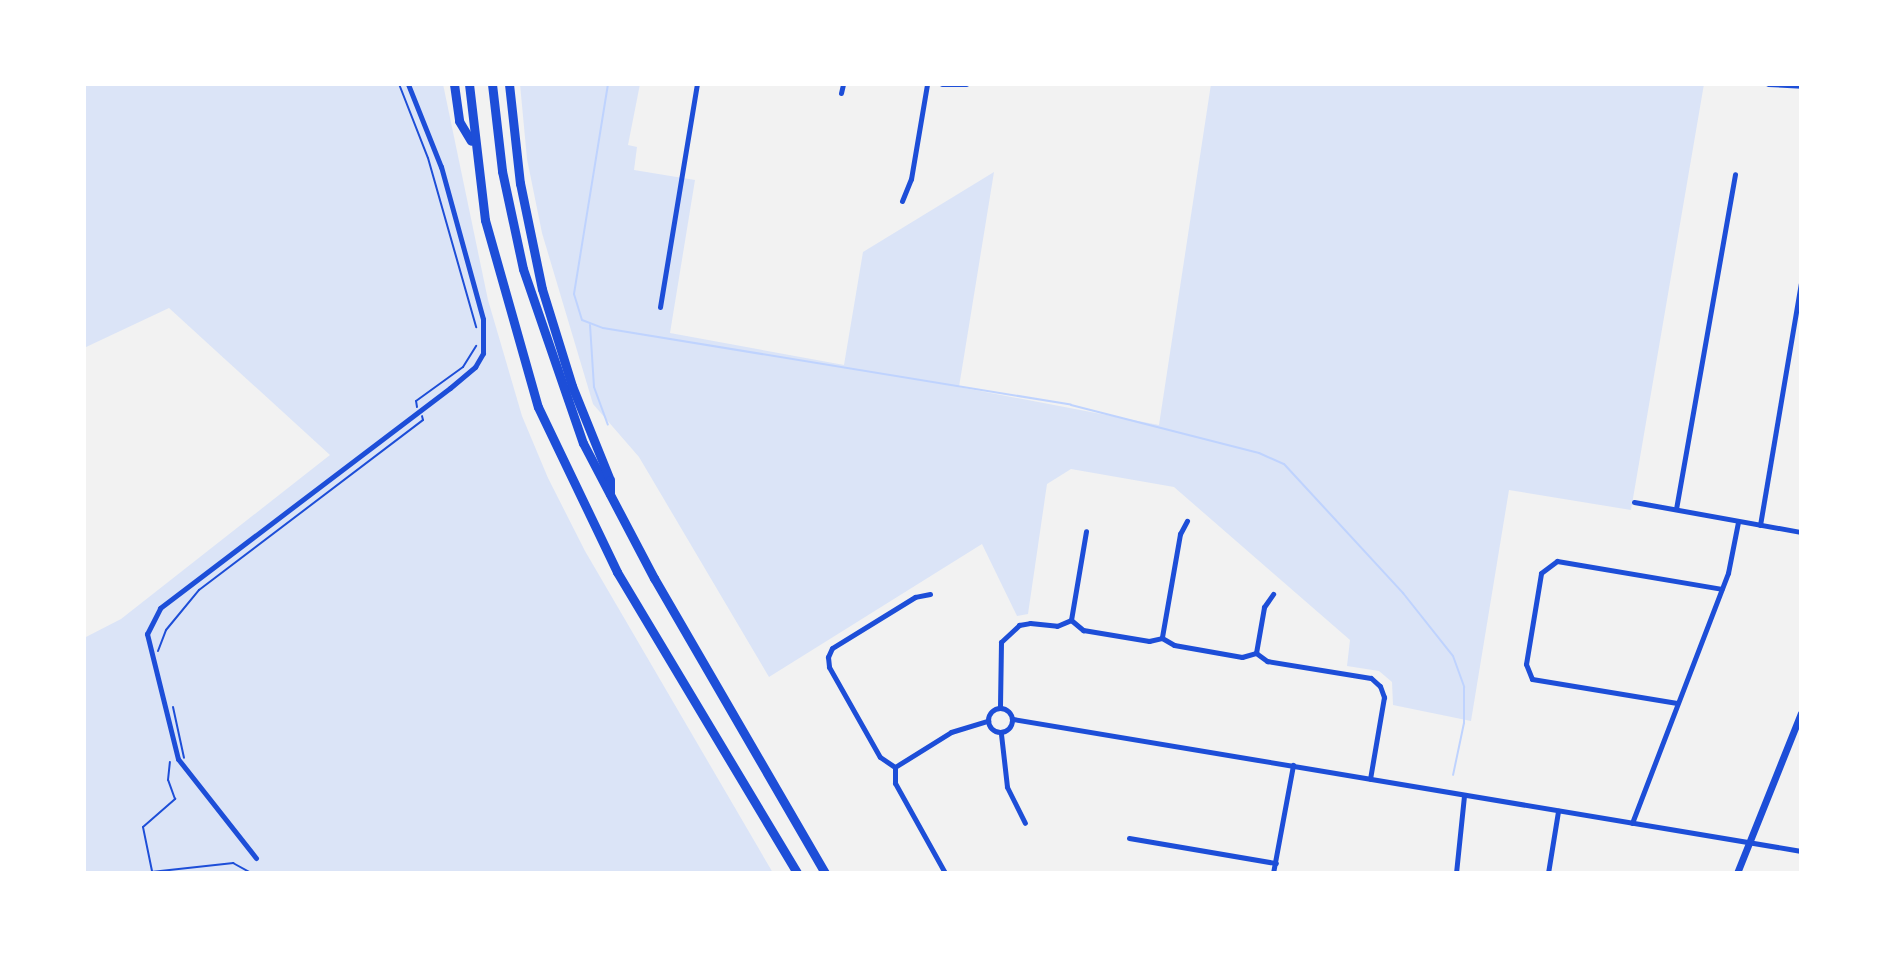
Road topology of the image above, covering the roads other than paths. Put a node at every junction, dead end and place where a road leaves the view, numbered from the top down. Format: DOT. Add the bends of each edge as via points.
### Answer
graph roads {
  1 [pos="408,84"];
  2 [pos="454,84"];
  3 [pos="469,84"];
  4 [pos="492,84"];
  5 [pos="509,84"];
  6 [pos="697,84"];
  7 [pos="843,84"];
  8 [pos="927,84"];
  9 [pos="942,84"];
  10 [pos="1768,84"];
  11 [pos="965,86"];
  12 [pos="1801,86"];
  13 [pos="841,93"];
  14 [pos="473,143"];
  15 [pos="1735,174"];
  16 [pos="902,201"];
  17 [pos="1801,283"];
  18 [pos="660,307"];
  19 [pos="610,496"];
  20 [pos="1634,502"];
  21 [pos="1676,509"];
  22 [pos="1187,521"];
  23 [pos="1738,522"];
  24 [pos="1760,525"];
  25 [pos="1086,531"];
  26 [pos="1801,532"];
  27 [pos="1722,589"];
  28 [pos="930,594"];
  29 [pos="1273,594"];
  30 [pos="1071,620"];
  31 [pos="1162,638"];
  32 [pos="1256,653"];
  33 [pos="1677,703"];
  34 [pos="1000,706"];
  35 [pos="1801,713"];
  36 [pos="1013,719"];
  37 [pos="988,721"];
  38 [pos="1001,734"];
  39 [pos="1293,765"];
  40 [pos="895,767"];
  41 [pos="1370,779"];
  42 [pos="1464,795"];
  43 [pos="1558,811"];
  44 [pos="1025,823"];
  45 [pos="1632,823"];
  46 [pos="1129,838"];
  47 [pos="1749,843"];
  48 [pos="1801,851"];
  49 [pos="256,858"];
  50 [pos="1276,863"];
  51 [pos="797,873"];
  52 [pos="825,873"];
  53 [pos="945,873"];
  54 [pos="1273,873"];
  55 [pos="1456,873"];
  56 [pos="1548,873"];
  57 [pos="1737,873"];
  1 -- 49 [label="street" via="441,167 486,339 475,367 150,619 146,647 178,759"];
  2 -- 14 [label="highway" via="459,121"];
  3 -- 14 [label="highway"];
  4 -- 19 [label="highway" via="502,171 536,318 568,409"];
  5 -- 19 [label="highway" via="520,183 542,289 572,386 610,480"];
  6 -- 18 [label="street"];
  7 -- 13 [label="street"];
  8 -- 16 [label="street" via="911,179"];
  9 -- 11 [label="street"];
  10 -- 12 [label="street"];
  14 -- 51 [label="highway" via="504,303 557,452 617,572"];
  15 -- 21 [label="street"];
  17 -- 24 [label="street"];
  19 -- 52 [label="highway"];
  20 -- 21 [label="street"];
  21 -- 23 [label="street"];
  22 -- 31 [label="street" via="1180,534"];
  23 -- 24 [label="street"];
  23 -- 27 [label="street"];
  24 -- 26 [label="street"];
  25 -- 30 [label="street"];
  27 -- 33 [label="street"];
  27 -- 33 [label="street" via="1557,561 1541,573 1526,664 1532,679"];
  28 -- 40 [label="street" via="915,597 844,641 828,657 880,757"];
  29 -- 32 [label="street" via="1264,607"];
  30 -- 31 [label="street" via="1083,630 1149,641"];
  30 -- 34 [label="street" via="1057,626 1030,623 1008,632 997,655"];
  31 -- 32 [label="street" via="1174,645 1242,657"];
  32 -- 41 [label="street" via="1267,661 1371,678 1380,686 1384,697"];
  33 -- 45 [label="street"];
  34 -- 36 [label="street"];
  34 -- 37 [label="street"];
  35 -- 47 [label="main road"];
  36 -- 38 [label="street"];
  36 -- 39 [label="street"];
  37 -- 38 [label="street"];
  37 -- 40 [label="street" via="951,732"];
  38 -- 44 [label="street" via="1007,787"];
  39 -- 41 [label="street"];
  39 -- 50 [label="street"];
  40 -- 53 [label="street" via="895,783"];
  41 -- 42 [label="street"];
  42 -- 43 [label="street"];
  42 -- 55 [label="street"];
  43 -- 45 [label="street"];
  43 -- 56 [label="street"];
  45 -- 47 [label="street"];
  46 -- 50 [label="street"];
  47 -- 48 [label="street"];
  47 -- 57 [label="main road"];
  50 -- 54 [label="street"];
}
